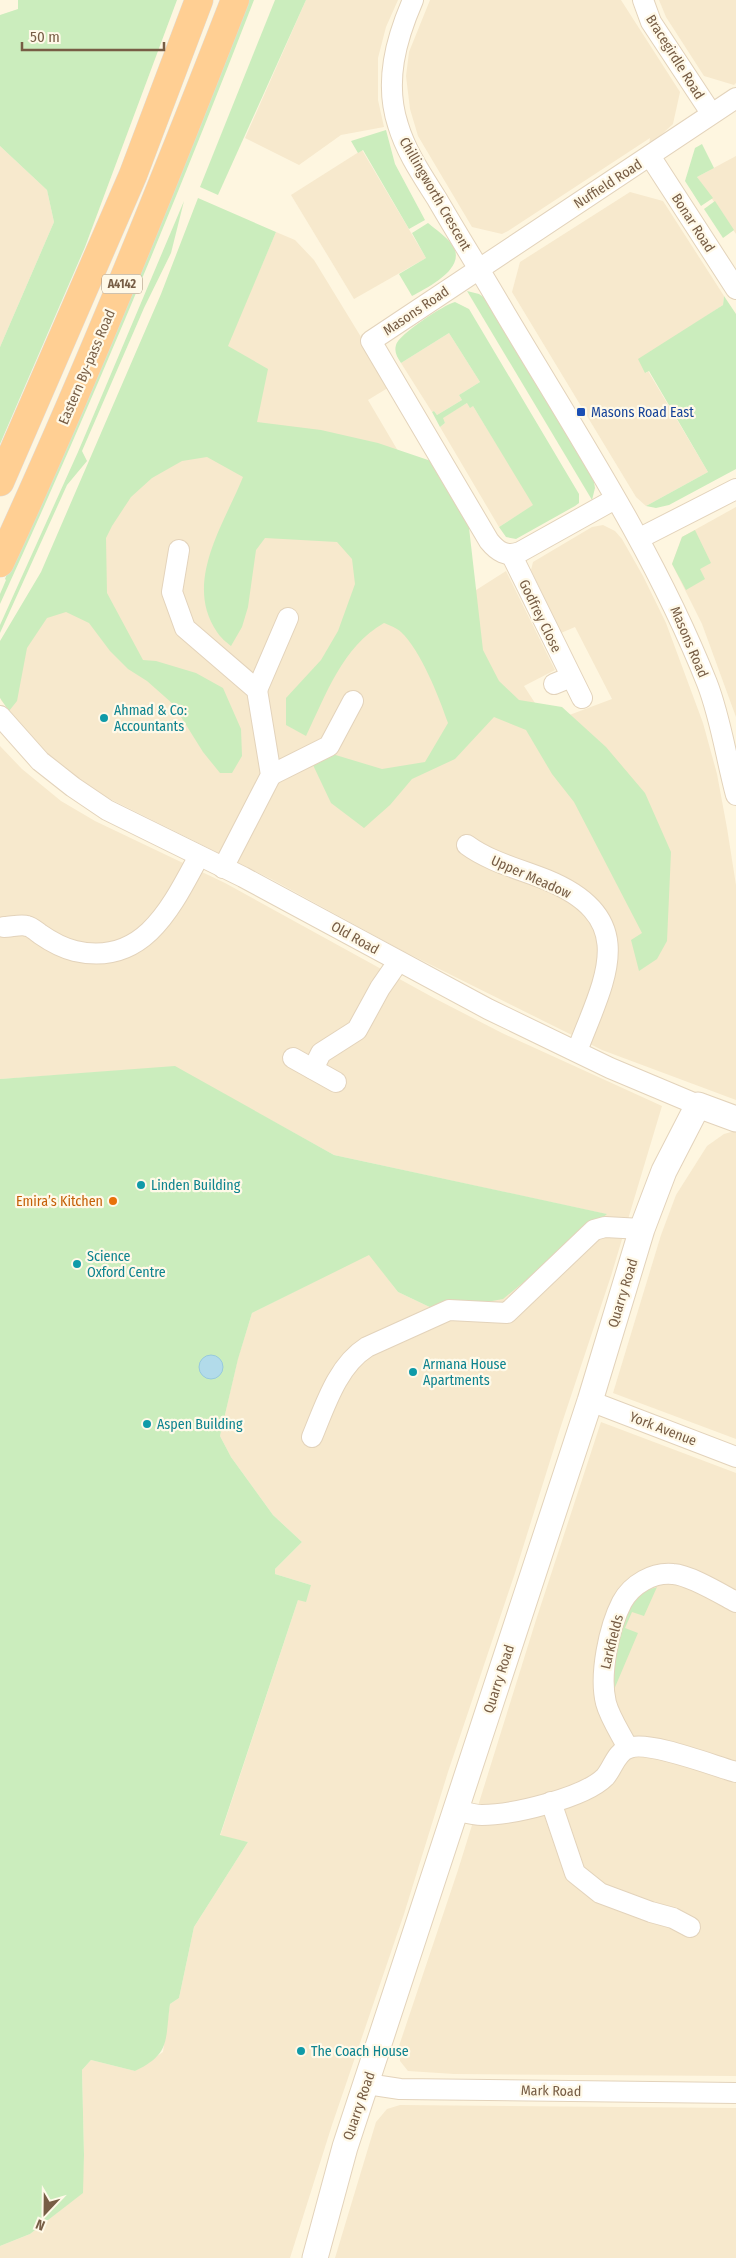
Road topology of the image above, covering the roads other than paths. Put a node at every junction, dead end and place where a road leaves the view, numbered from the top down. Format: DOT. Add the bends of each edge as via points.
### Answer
graph roads {
  1 [pos="199,0"];
  2 [pos="235,0"];
  3 [pos="414,0"];
  4 [pos="643,0"];
  5 [pos="736,98"];
  6 [pos="711,113"];
  7 [pos="650,156"];
  8 [pos="479,269"];
  9 [pos="736,289"];
  10 [pos="0,482"];
  11 [pos="736,489"];
  12 [pos="616,499"];
  13 [pos="640,538"];
  14 [pos="179,550"];
  15 [pos="512,554"];
  16 [pos="0,564"];
  17 [pos="288,618"];
  18 [pos="257,690"];
  19 [pos="582,698"];
  20 [pos="353,701"];
  21 [pos="5,722"];
  22 [pos="271,775"];
  23 [pos="736,795"];
  24 [pos="467,845"];
  25 [pos="199,856"];
  26 [pos="223,868"];
  27 [pos="4,927"];
  28 [pos="398,962"];
  29 [pos="576,1051"];
  30 [pos="294,1058"];
  31 [pos="313,1069"];
  32 [pos="336,1082"];
  33 [pos="698,1106"];
  34 [pos="736,1119"];
  35 [pos="642,1228"];
  36 [pos="590,1401"];
  37 [pos="312,1437"];
  38 [pos="736,1457"];
  39 [pos="736,1602"];
  40 [pos="628,1748"];
  41 [pos="736,1772"];
  42 [pos="551,1802"];
  43 [pos="456,1810"];
  44 [pos="690,1927"];
  45 [pos="367,2084"];
  46 [pos="736,2093"];
  47 [pos="315,2258"];
  1 -- 10 [label="highway, A4142" via="133,175"];
  2 -- 16 [label="highway, Eastern By-pass Road / A4142" via="162,188 45,466"];
  3 -- 8 [label="street, Chillingworth Crescent" via="399,36 392,72 397,122 409,153"];
  4 -- 6 [label="street, Bracegirdle Road" via="651,22"];
  5 -- 6 [label="street, Nuffield Road"];
  6 -- 7 [label="street, Nuffield Road"];
  7 -- 8 [label="street, Nuffield Road"];
  7 -- 9 [label="street, Bonar Road"];
  8 -- 12 [label="street, Masons Road"];
  8 -- 15 [label="street, Masons Road" via="371,341 489,540 500,552"];
  11 -- 13 [label="street"];
  12 -- 13 [label="street, Masons Road"];
  12 -- 15 [label="street"];
  13 -- 23 [label="street, Masons Road" via="674,606 708,686"];
  14 -- 18 [label="street" via="172,592 185,628"];
  15 -- 19 [label="street, Godfrey Close" via="562,681"];
  17 -- 18 [label="street"];
  18 -- 22 [label="street"];
  20 -- 22 [label="street" via="329,746"];
  21 -- 25 [label="street, Old Road" via="40,761 73,788 107,810"];
  22 -- 26 [label="street"];
  24 -- 29 [label="street, Upper Meadow" via="487,858 566,890 582,900 602,924 609,951 607,974"];
  25 -- 26 [label="street, Old Road"];
  25 -- 27 [label="street" via="165,916 153,930 124,950 74,951 27,926"];
  26 -- 28 [label="street, Old Road"];
  28 -- 29 [label="street, Old Road" via="488,1010"];
  28 -- 31 [label="street" via="357,1030 322,1053"];
  29 -- 33 [label="street, Old Road"];
  30 -- 31 [label="street"];
  31 -- 32 [label="street"];
  33 -- 34 [label="street, Old Road"];
  33 -- 35 [label="street, Quarry Road" via="664,1171"];
  35 -- 36 [label="street, Quarry Road"];
  35 -- 37 [label="street" via="604,1227 594,1230 507,1313 449,1310 367,1347 358,1353 334,1385"];
  36 -- 38 [label="street, York Avenue"];
  36 -- 43 [label="street, Quarry Road"];
  39 -- 40 [label="street, Larkfields" via="707,1586 674,1574 654,1575 636,1585 623,1601 603,1676 606,1704"];
  40 -- 41 [label="street" via="648,1746"];
  40 -- 42 [label="street" via="617,1757 606,1776 592,1787"];
  42 -- 43 [label="street" via="480,1815"];
  42 -- 44 [label="street" via="575,1873 600,1894 673,1918"];
  43 -- 45 [label="street, Quarry Road"];
  45 -- 46 [label="street, Mark Road" via="400,2089"];
  45 -- 47 [label="street, Quarry Road" via="343,2153"];
}
